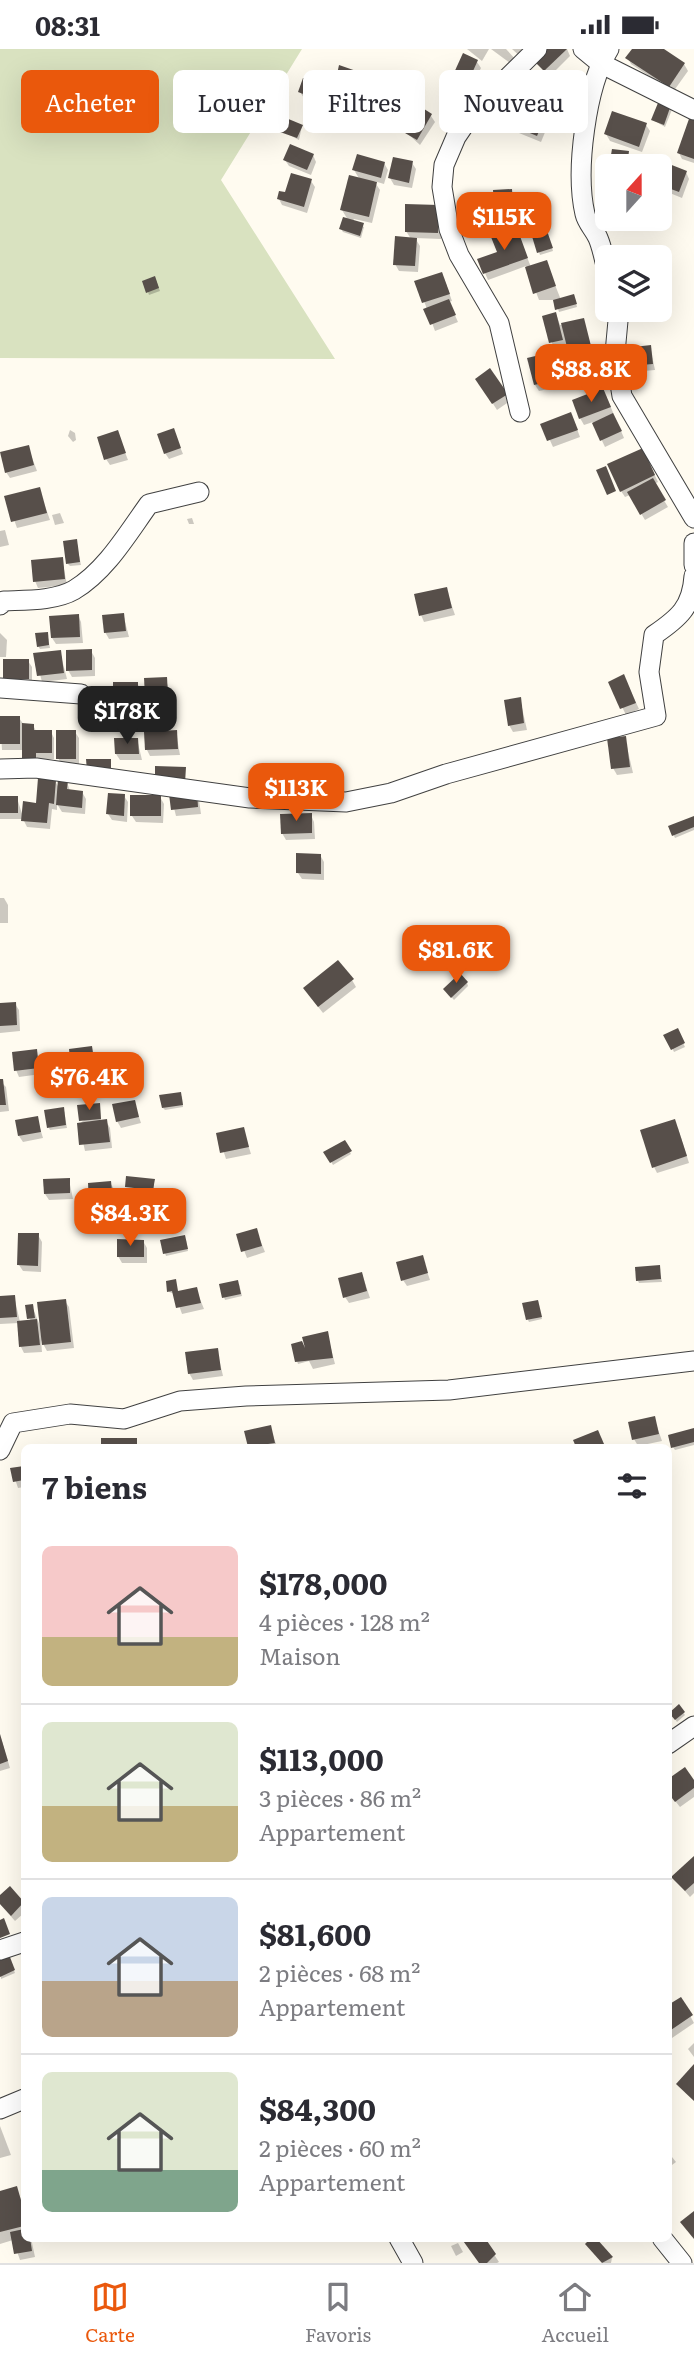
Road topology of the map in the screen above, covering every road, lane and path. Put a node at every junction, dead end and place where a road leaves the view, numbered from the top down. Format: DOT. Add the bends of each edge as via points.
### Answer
graph roads {
  1 [pos="537,49"];
  2 [pos="583,49"];
  3 [pos="605,56"];
  4 [pos="694,110"];
  5 [pos="600,245"];
  6 [pos="618,322"];
  7 [pos="520,412"];
  8 [pos="199,492"];
  9 [pos="694,518"];
  10 [pos="694,543"];
  11 [pos="694,565"];
  12 [pos="694,576"];
  13 [pos="0,605"];
  14 [pos="0,688"];
  15 [pos="81,694"];
  16 [pos="0,769"];
  17 [pos="694,1361"];
  18 [pos="0,1450"];
  19 [pos="694,1726"];
  20 [pos="672,1741"];
  21 [pos="21,1943"];
  22 [pos="0,1950"];
  23 [pos="21,2100"];
  24 [pos="0,2109"];
  25 [pos="401,2242"];
  26 [pos="665,2242"];
  27 [pos="412,2263"];
  28 [pos="681,2263"];
  1 -- 7 [label="street" via="473,112 444,165 442,187 459,255 499,323"];
  2 -- 3 [label="street"];
  3 -- 4 [label="street"];
  3 -- 5 [label="street" via="593,91 581,174 586,216"];
  6 -- 9 [label="street" via="616,363 622,396"];
  8 -- 13 [label="street" via="149,504 110,559 73,591"];
  10 -- 11 [label="street"];
  12 -- 16 [label="street" via="692,598 674,621 654,635 649,672 656,716 391,793 316,803 36,768"];
  14 -- 15 [label="street"];
  17 -- 18 [label="street" via="449,1390 180,1401 124,1419 70,1414 13,1423"];
  19 -- 20 [label="street"];
  21 -- 22 [label="street"];
  23 -- 24 [label="street"];
  25 -- 27 [label="street"];
  26 -- 28 [label="street"];
}
